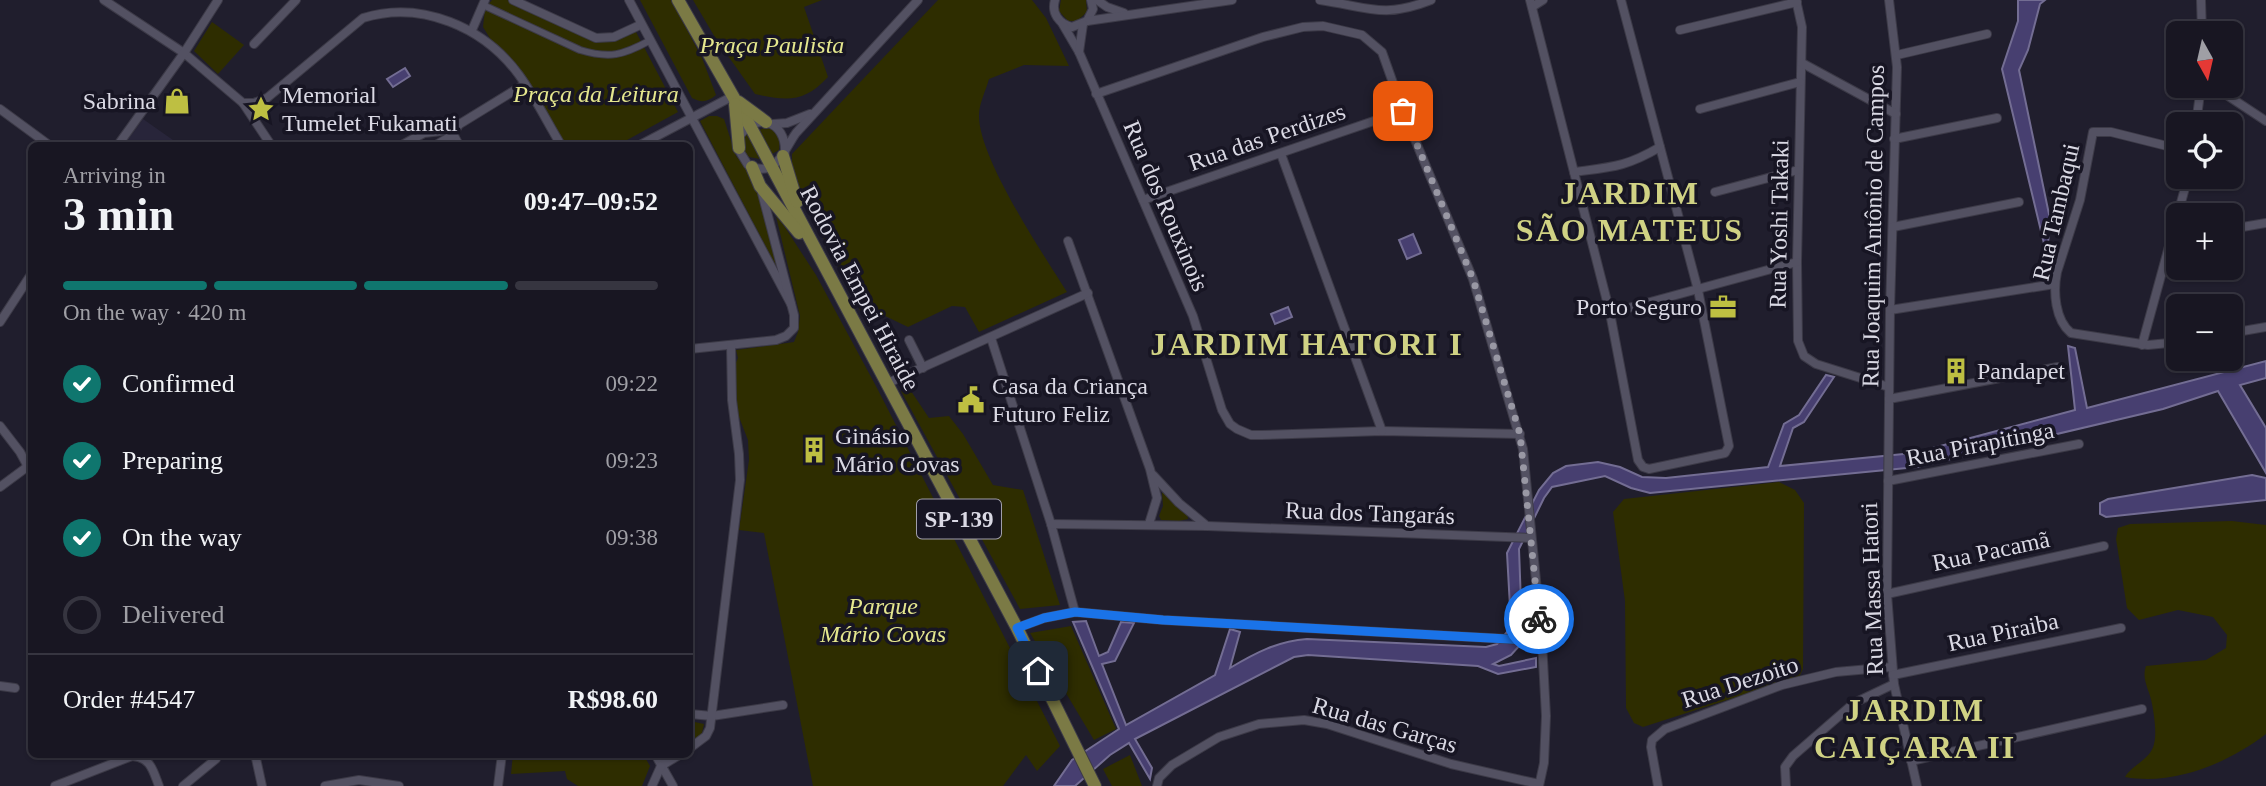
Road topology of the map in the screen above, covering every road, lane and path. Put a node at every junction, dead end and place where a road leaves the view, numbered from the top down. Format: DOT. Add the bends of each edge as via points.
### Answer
graph roads {
  1 [pos="104,0"];
  2 [pos="218,0"];
  3 [pos="296,0"];
  4 [pos="513,0"];
  5 [pos="629,0"];
  6 [pos="678,0"];
  7 [pos="918,0"];
  8 [pos="1047,0"];
  9 [pos="1055,0"];
  10 [pos="1091,0"];
  11 [pos="1097,0"];
  12 [pos="1232,0"];
  13 [pos="1320,0"];
  14 [pos="1431,0"];
  15 [pos="1543,0"];
  16 [pos="1621,0"];
  17 [pos="1889,0"];
  18 [pos="2202,0"];
  19 [pos="1796,1"];
  20 [pos="484,2"];
  21 [pos="1531,4"];
  22 [pos="1054,12"];
  23 [pos="1127,14"];
  24 [pos="2202,21"];
  25 [pos="1085,22"];
  26 [pos="1062,23"];
  27 [pos="640,25"];
  28 [pos="472,30"];
  29 [pos="1680,30"];
  30 [pos="1987,34"];
  31 [pos="649,41"];
  32 [pos="254,44"];
  33 [pos="1079,52"];
  34 [pos="184,53"];
  35 [pos="1897,55"];
  36 [pos="1802,63"];
  37 [pos="1800,82"];
  38 [pos="525,84"];
  39 [pos="1096,94"];
  40 [pos="734,98"];
  41 [pos="2231,98"];
  42 [pos="243,103"];
  43 [pos="0,109"];
  44 [pos="819,109"];
  45 [pos="1700,109"];
  46 [pos="1403,111"];
  47 [pos="1896,114"];
  48 [pos="0,115"];
  49 [pos="1997,118"];
  50 [pos="13,119"];
  51 [pos="691,119"];
  52 [pos="2266,121"];
  53 [pos="769,123"];
  54 [pos="750,126"];
  55 [pos="454,130"];
  56 [pos="1894,139"];
  57 [pos="45,142"];
  58 [pos="120,142"];
  59 [pos="269,142"];
  60 [pos="408,142"];
  61 [pos="440,142"];
  62 [pos="458,142"];
  63 [pos="559,142"];
  64 [pos="646,142"];
  65 [pos="1660,146"];
  66 [pos="2166,146"];
  67 [pos="739,148"];
  68 [pos="784,154"];
  69 [pos="1281,154"];
  70 [pos="770,166"];
  71 [pos="752,167"];
  72 [pos="1798,170"];
  73 [pos="1574,172"];
  74 [pos="760,186"];
  75 [pos="1715,192"];
  76 [pos="1143,200"];
  77 [pos="2019,202"];
  78 [pos="2266,223"];
  79 [pos="1893,227"];
  80 [pos="2243,227"];
  81 [pos="1068,241"];
  82 [pos="817,254"];
  83 [pos="1797,262"];
  84 [pos="2166,269"];
  85 [pos="28,279"];
  86 [pos="2055,284"];
  87 [pos="1698,290"];
  88 [pos="1087,293"];
  89 [pos="791,304"];
  90 [pos="1890,310"];
  91 [pos="1610,313"];
  92 [pos="0,322"];
  93 [pos="2266,327"];
  94 [pos="2243,331"];
  95 [pos="991,338"];
  96 [pos="909,340"];
  97 [pos="2166,344"];
  98 [pos="731,345"];
  99 [pos="2142,345"];
  100 [pos="693,349"];
  101 [pos="2057,367"];
  102 [pos="923,368"];
  103 [pos="888,383"];
  104 [pos="1889,387"];
  105 [pos="1889,399"];
  106 [pos="0,426"];
  107 [pos="1382,431"];
  108 [pos="1520,434"];
  109 [pos="2079,444"];
  110 [pos="28,468"];
  111 [pos="1150,469"];
  112 [pos="28,471"];
  113 [pos="1888,477"];
  114 [pos="0,487"];
  115 [pos="1051,524"];
  116 [pos="1149,524"];
  117 [pos="1207,526"];
  118 [pos="1531,538"];
  119 [pos="2104,546"];
  120 [pos="1887,594"];
  121 [pos="1075,612"];
  122 [pos="1017,628"];
  123 [pos="2121,628"];
  124 [pos="1542,641"];
  125 [pos="1893,675"];
  126 [pos="0,686"];
  127 [pos="15,688"];
  128 [pos="783,705"];
  129 [pos="2142,709"];
  130 [pos="693,714"];
  131 [pos="712,716"];
  132 [pos="693,746"];
  133 [pos="123,758"];
  134 [pos="142,758"];
  135 [pos="256,758"];
  136 [pos="502,758"];
  137 [pos="657,758"];
  138 [pos="674,758"];
  139 [pos="216,759"];
  140 [pos="1911,761"];
  141 [pos="661,766"];
  142 [pos="1539,785"];
  143 [pos="55,786"];
  144 [pos="159,786"];
  145 [pos="183,786"];
  146 [pos="262,786"];
  147 [pos="325,786"];
  148 [pos="399,786"];
  149 [pos="498,786"];
  150 [pos="652,786"];
  151 [pos="673,786"];
  152 [pos="1095,786"];
  153 [pos="1157,786"];
  154 [pos="1658,786"];
  155 [pos="1786,786"];
  156 [pos="1917,786"];
  1 -- 34 [label="street"];
  2 -- 34 [label="street"];
  3 -- 32 [label="street"];
  4 -- 27 [label="street" via="596,38 614,37"];
  5 -- 27 [label="street"];
  6 -- 40 [label="main road, Rodovia Empei Hiraide / SP-139"];
  7 -- 44 [label="street"];
  8 -- 22 [label="street, Rua dos Rouxinois"];
  9 -- 22 [label="street"];
  10 -- 25 [label="street" via="1093,9"];
  11 -- 23 [label="street"];
  12 -- 23 [label="street"];
  13 -- 14 [label="street" via="1386,12"];
  15 -- 21 [label="street"];
  16 -- 65 [label="street"];
  17 -- 35 [label="street, Rua Joaquim Antônio de Campos"];
  18 -- 24 [label="street"];
  19 -- 29 [label="street"];
  19 -- 36 [label="street, Rua Yoshi Takaki"];
  20 -- 28 [label="street"];
  20 -- 31 [label="street" via="593,54 627,53"];
  21 -- 73 [label="street"];
  22 -- 26 [label="street, Rua dos Rouxinois"];
  23 -- 25 [label="street"];
  25 -- 26 [label="street" via="1072,27"];
  25 -- 33 [label="street"];
  26 -- 33 [label="street, Rua dos Rouxinois"];
  27 -- 31 [label="street"];
  28 -- 38 [label="street" via="501,53"];
  28 -- 42 [label="street" via="430,11 374,13 355,23 267,98"];
  30 -- 35 [label="street"];
  31 -- 51 [label="street"];
  33 -- 39 [label="street, Rua dos Rouxinois"];
  34 -- 42 [label="street"];
  34 -- 58 [label="street"];
  35 -- 47 [label="street, Rua Joaquim Antônio de Campos"];
  36 -- 37 [label="street, Rua Yoshi Takaki"];
  36 -- 47 [label="street"];
  37 -- 45 [label="street"];
  37 -- 72 [label="street, Rua Yoshi Takaki"];
  38 -- 55 [label="street"];
  38 -- 63 [label="street"];
  39 -- 46 [label="street" via="1286,30 1323,26 1362,35 1374,43 1382,52"];
  39 -- 76 [label="street, Rua dos Rouxinois"];
  40 -- 51 [label="street"];
  40 -- 53 [label="main road"];
  40 -- 54 [label="main road, Rodovia Empei Hiraide / SP-139"];
  40 -- 67 [label="main road"];
  41 -- 52 [label="street"];
  42 -- 59 [label="street"];
  43 -- 50 [label="street"];
  44 -- 53 [label="street" via="787,123"];
  44 -- 68 [label="street"];
  46 -- 69 [label="street, Rua das Perdizes"];
  46 -- 108 [label="street" via="1473,279"];
  47 -- 56 [label="street, Rua Joaquim Antônio de Campos"];
  48 -- 50 [label="street"];
  49 -- 56 [label="street"];
  50 -- 57 [label="street"];
  51 -- 64 [label="street"];
  51 -- 89 [label="street"];
  53 -- 54 [label="street"];
  53 -- 68 [label="street" via="783,135"];
  54 -- 67 [label="street" via="741,133"];
  54 -- 70 [label="main road, Rodovia Empei Hiraide / SP-139"];
  55 -- 60 [label="street" via="424,133"];
  55 -- 61 [label="street"];
  55 -- 62 [label="street"];
  56 -- 79 [label="street, Rua Joaquim Antônio de Campos"];
  65 -- 73 [label="street" via="1622,166"];
  65 -- 87 [label="street"];
  66 -- 86 [label="street, Rua Tambaqui" via="2112,132 2093,132 2080,200"];
  67 -- 71 [label="street"];
  68 -- 70 [label="street"];
  68 -- 82 [label="main road"];
  69 -- 76 [label="street, Rua das Perdizes"];
  69 -- 107 [label="street"];
  70 -- 71 [label="street"];
  70 -- 82 [label="main road, Rodovia Empei Hiraide / SP-139"];
  71 -- 74 [label="main road"];
  72 -- 75 [label="street"];
  72 -- 83 [label="street, Rua Yoshi Takaki"];
  73 -- 91 [label="street"];
  74 -- 82 [label="main road"];
  74 -- 89 [label="street"];
  76 -- 107 [label="street, Rua dos Rouxinois" via="1197,327 1226,418 1237,429 1251,435"];
  77 -- 79 [label="street"];
  78 -- 80 [label="street"];
  79 -- 90 [label="street, Rua Joaquim Antônio de Campos"];
  81 -- 88 [label="street"];
  82 -- 103 [label="main road, Rodovia Empei Hiraide / SP-139"];
  83 -- 87 [label="street"];
  83 -- 104 [label="street, Rua Yoshi Takaki" via="1797,330 1804,356"];
  84 -- 99 [label="street"];
  85 -- 92 [label="street"];
  86 -- 90 [label="street"];
  86 -- 99 [label="street, Rua Tambaqui" via="2059,318 2066,329"];
  87 -- 91 [label="street"];
  87 -- 91 [label="street" via="1729,446 1721,454 1645,469 1638,460"];
  88 -- 95 [label="street"];
  88 -- 111 [label="street"];
  89 -- 98 [label="street" via="795,322 789,334"];
  90 -- 104 [label="street, Rua Joaquim Antônio de Campos"];
  93 -- 94 [label="street"];
  95 -- 102 [label="street"];
  95 -- 115 [label="street"];
  96 -- 102 [label="street"];
  97 -- 99 [label="street"];
  98 -- 100 [label="street"];
  98 -- 131 [label="street" via="740,466"];
  101 -- 105 [label="street"];
  102 -- 103 [label="street"];
  103 -- 122 [label="main road, Rodovia Empei Hiraide / SP-139"];
  104 -- 105 [label="street, Rua Joaquim Antônio de Campos"];
  105 -- 113 [label="street, Rua Joaquim Antônio de Campos"];
  106 -- 110 [label="street"];
  107 -- 108 [label="street"];
  108 -- 118 [label="street"];
  109 -- 113 [label="street, Rua Pirapitinga"];
  111 -- 116 [label="street" via="1157,498"];
  111 -- 117 [label="street" via="1179,503"];
  112 -- 114 [label="street"];
  113 -- 120 [label="street, Rua Massa Hatori"];
  115 -- 116 [label="street, Rua dos Tangarás"];
  115 -- 121 [label="street"];
  116 -- 117 [label="street, Rua dos Tangarás"];
  117 -- 118 [label="street, Rua dos Tangarás"];
  118 -- 124 [label="street"];
  119 -- 120 [label="street, Rua Pacamã"];
  120 -- 125 [label="street, Rua Massa Hatori"];
  121 -- 122 [label="street"];
  121 -- 124 [label="street"];
  122 -- 152 [label="main road, Rodovia Empei Hiraide / SP-139"];
  123 -- 125 [label="street, Rua Piraiba"];
  124 -- 142 [label="street" via="1546,729"];
  125 -- 140 [label="street, Rua Massa Hatori"];
  125 -- 154 [label="street, Rua Dezoito" via="1836,672 1782,685 1665,729 1652,740"];
  125 -- 155 [label="street" via="1793,756 1785,767"];
  126 -- 127 [label="street"];
  128 -- 131 [label="street"];
  129 -- 140 [label="street"];
  130 -- 131 [label="street"];
  131 -- 132 [label="street" via="708,734"];
  133 -- 143 [label="street"];
  134 -- 144 [label="street"];
  135 -- 146 [label="street"];
  136 -- 149 [label="street"];
  137 -- 141 [label="street"];
  138 -- 141 [label="street"];
  139 -- 145 [label="street"];
  140 -- 156 [label="street, Rua Massa Hatori"];
  141 -- 150 [label="street"];
  141 -- 151 [label="street"];
  142 -- 153 [label="street, Rua das Garças" via="1304,720 1259,724 1219,737 1172,765"];
  147 -- 148 [label="street" via="359,780"];
}
